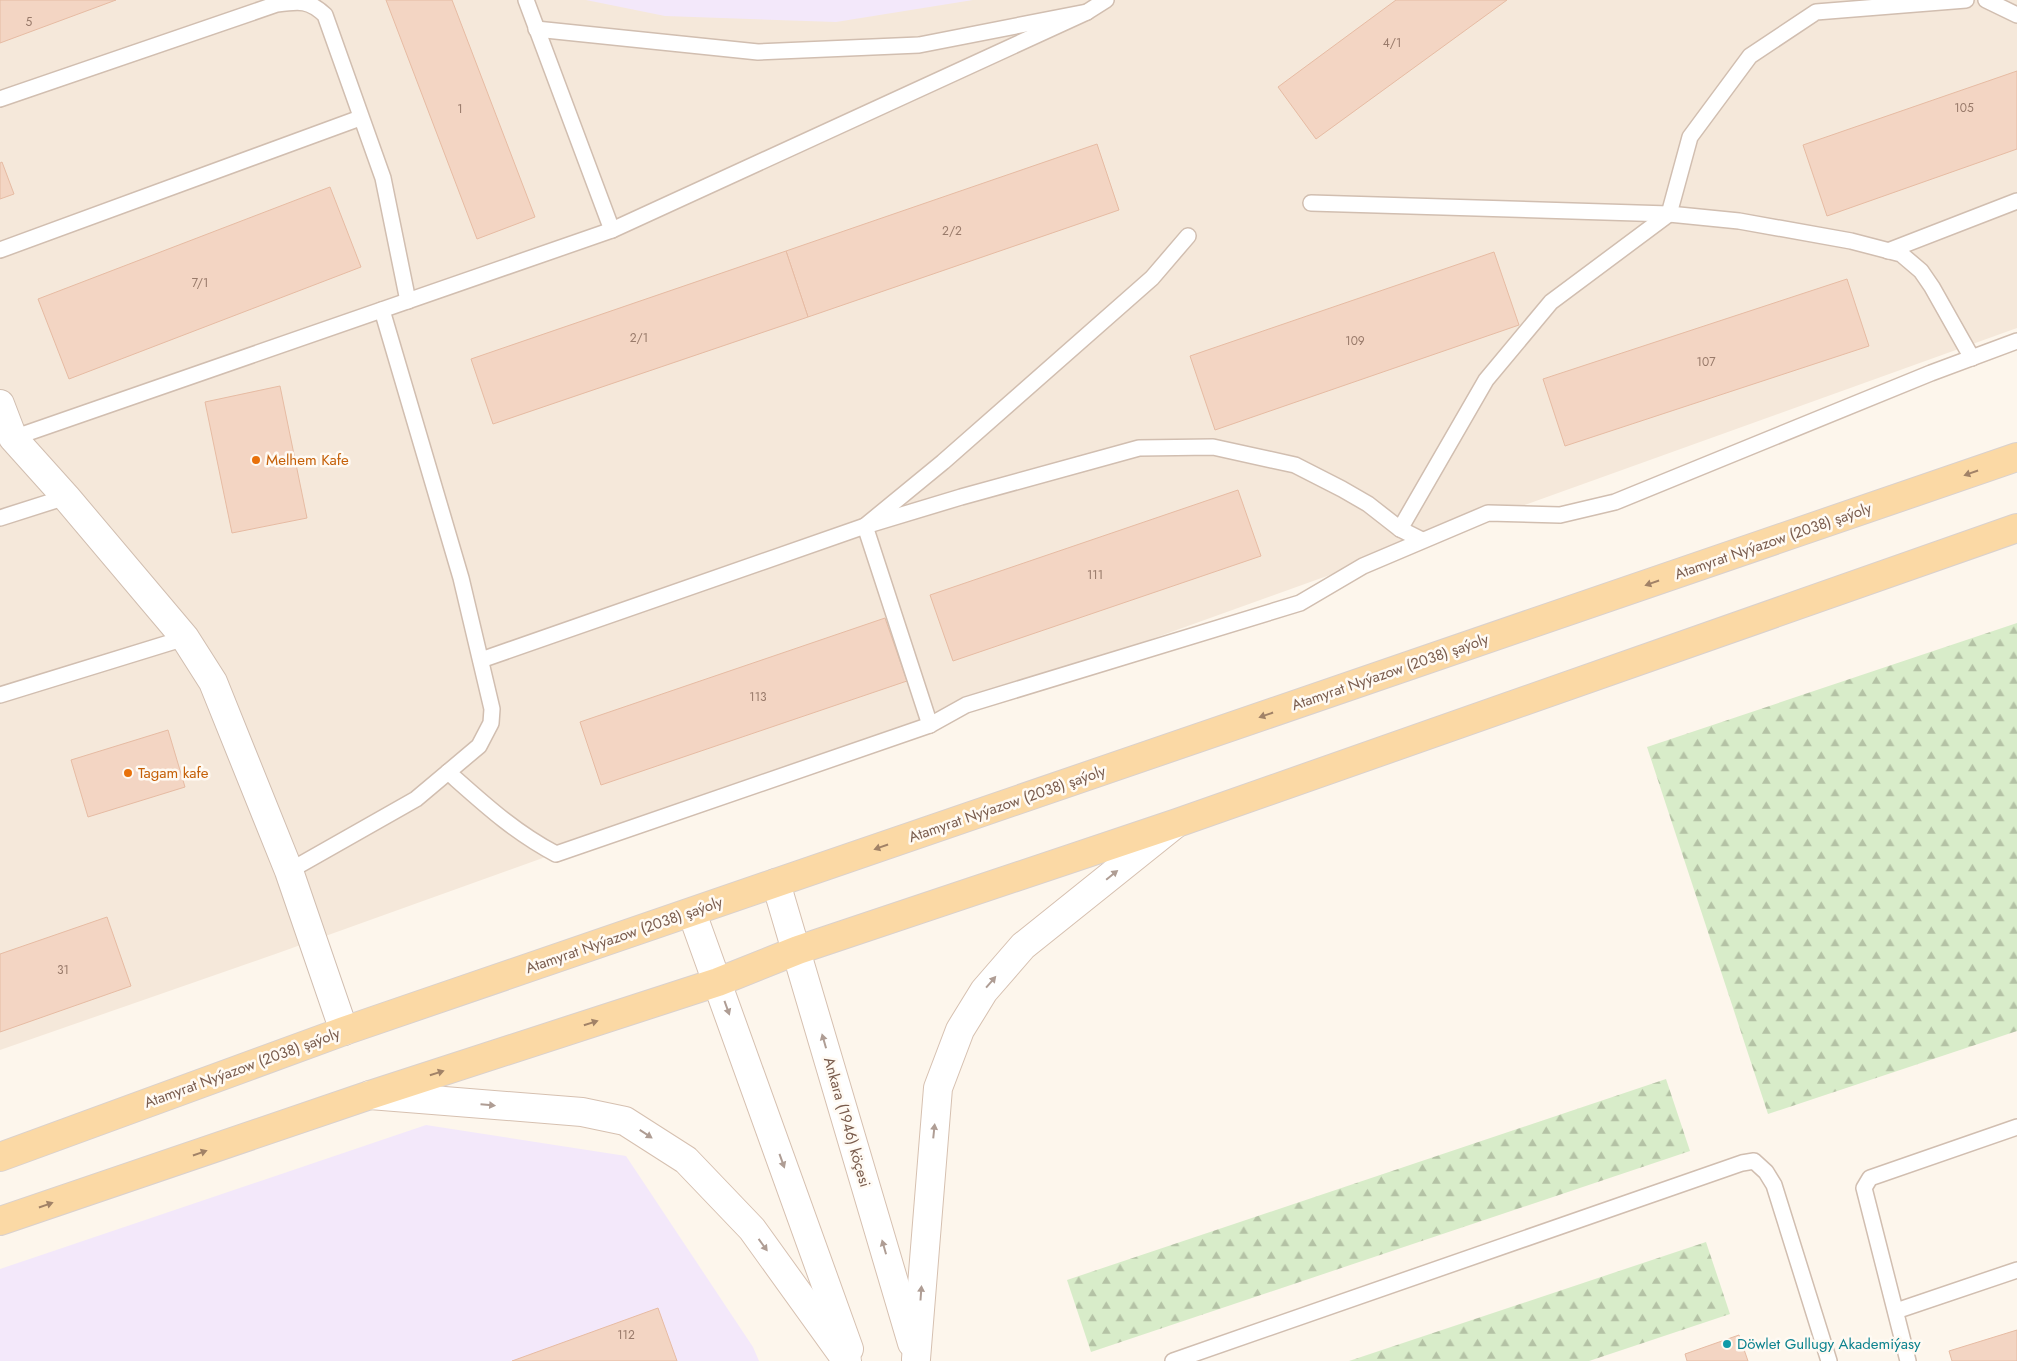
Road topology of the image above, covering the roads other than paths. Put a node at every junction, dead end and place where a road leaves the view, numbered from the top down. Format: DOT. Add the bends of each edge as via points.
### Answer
graph roads {
  1 [pos="526,0"];
  2 [pos="1106,0"];
  3 [pos="1966,0"];
  4 [pos="1986,0"];
  5 [pos="1087,12"];
  6 [pos="2017,15"];
  7 [pos="536,28"];
  8 [pos="0,99"];
  9 [pos="360,118"];
  10 [pos="2017,201"];
  11 [pos="1311,203"];
  12 [pos="1669,214"];
  13 [pos="612,230"];
  14 [pos="1188,236"];
  15 [pos="0,250"];
  16 [pos="1888,251"];
  17 [pos="408,301"];
  18 [pos="382,310"];
  19 [pos="2017,341"];
  20 [pos="1972,358"];
  21 [pos="0,404"];
  22 [pos="13,438"];
  23 [pos="2017,457"];
  24 [pos="66,497"];
  25 [pos="0,518"];
  26 [pos="865,526"];
  27 [pos="2017,528"];
  28 [pos="1400,529"];
  29 [pos="1422,540"];
  30 [pos="186,638"];
  31 [pos="481,660"];
  32 [pos="0,695"];
  33 [pos="930,725"];
  34 [pos="448,772"];
  35 [pos="1177,822"];
  36 [pos="289,871"];
  37 [pos="776,883"];
  38 [pos="692,913"];
  39 [pos="798,950"];
  40 [pos="718,982"];
  41 [pos="344,1031"];
  42 [pos="370,1095"];
  43 [pos="2017,1127"];
  44 [pos="0,1158"];
  45 [pos="0,1221"];
  46 [pos="2017,1270"];
  47 [pos="1896,1311"];
  48 [pos="917,1360"];
  49 [pos="847,1361"];
  50 [pos="854,1361"];
  51 [pos="1173,1361"];
  52 [pos="1829,1361"];
  53 [pos="1908,1361"];
  1 -- 7 [label="lane"];
  2 -- 5 [label="lane"];
  3 -- 12 [label="lane" via="1816,12 1750,56 1690,137"];
  4 -- 6 [label="lane"];
  5 -- 7 [label="lane" via="919,45 758,52"];
  5 -- 13 [label="lane"];
  7 -- 13 [label="lane"];
  8 -- 9 [label="lane" via="262,9 299,1 316,6 325,15"];
  9 -- 15 [label="lane"];
  9 -- 17 [label="lane" via="383,178"];
  10 -- 16 [label="lane"];
  11 -- 12 [label="lane"];
  12 -- 16 [label="lane" via="1739,221 1851,241"];
  12 -- 28 [label="lane" via="1551,302 1486,380"];
  13 -- 17 [label="lane"];
  14 -- 26 [label="lane" via="1152,278 944,462"];
  16 -- 20 [label="lane" via="1901,254 1920,271"];
  17 -- 18 [label="lane"];
  18 -- 22 [label="lane"];
  18 -- 31 [label="lane" via="461,578"];
  19 -- 20 [label="lane"];
  20 -- 29 [label="lane" via="1615,502 1560,515 1488,513"];
  21 -- 22 [label="main road"];
  22 -- 24 [label="main road"];
  23 -- 37 [label="main road, Atamyrat Nyýazow (2038) şaýoly, one-way"];
  24 -- 25 [label="lane"];
  24 -- 30 [label="main road"];
  26 -- 28 [label="lane" via="1139,448 1213,447 1295,465 1368,504"];
  26 -- 31 [label="lane"];
  26 -- 33 [label="lane"];
  27 -- 35 [label="main road"];
  28 -- 29 [label="lane"];
  29 -- 33 [label="lane" via="1363,566 1300,603 966,705"];
  30 -- 32 [label="lane"];
  30 -- 36 [label="main road" via="213,682"];
  31 -- 34 [label="lane" via="492,709 491,723 479,746"];
  33 -- 34 [label="lane" via="556,854 503,820"];
  34 -- 36 [label="lane" via="416,799"];
  35 -- 39 [label="main road"];
  48 -- 35 [label="main road, one-way" via="938,1088 960,1030 984,991 1023,946"];
  36 -- 41 [label="main road"];
  37 -- 38 [label="main road, Atamyrat Nyýazow (2038) şaýoly"];
  37 -- 39 [label="main road, Ankara (1946) köçesi"];
  38 -- 40 [label="main road"];
  38 -- 41 [label="main road, Atamyrat Nyýazow (2038) şaýoly"];
  39 -- 40 [label="main road"];
  48 -- 39 [label="main road, Ankara (1946) köçesi, one-way"];
  42 -- 40 [label="main road, one-way"];
  40 -- 50 [label="main road, one-way"];
  41 -- 44 [label="main road, Atamyrat Nyýazow (2038) şaýoly"];
  45 -- 42 [label="main road, one-way"];
  42 -- 49 [label="main road, one-way" via="582,1112 625,1121 686,1160 752,1228"];
  43 -- 47 [label="lane" via="1870,1178 1864,1188"];
  46 -- 47 [label="lane"];
  47 -- 53 [label="lane"];
  51 -- 52 [label="lane" via="1754,1161 1774,1185"];
}
